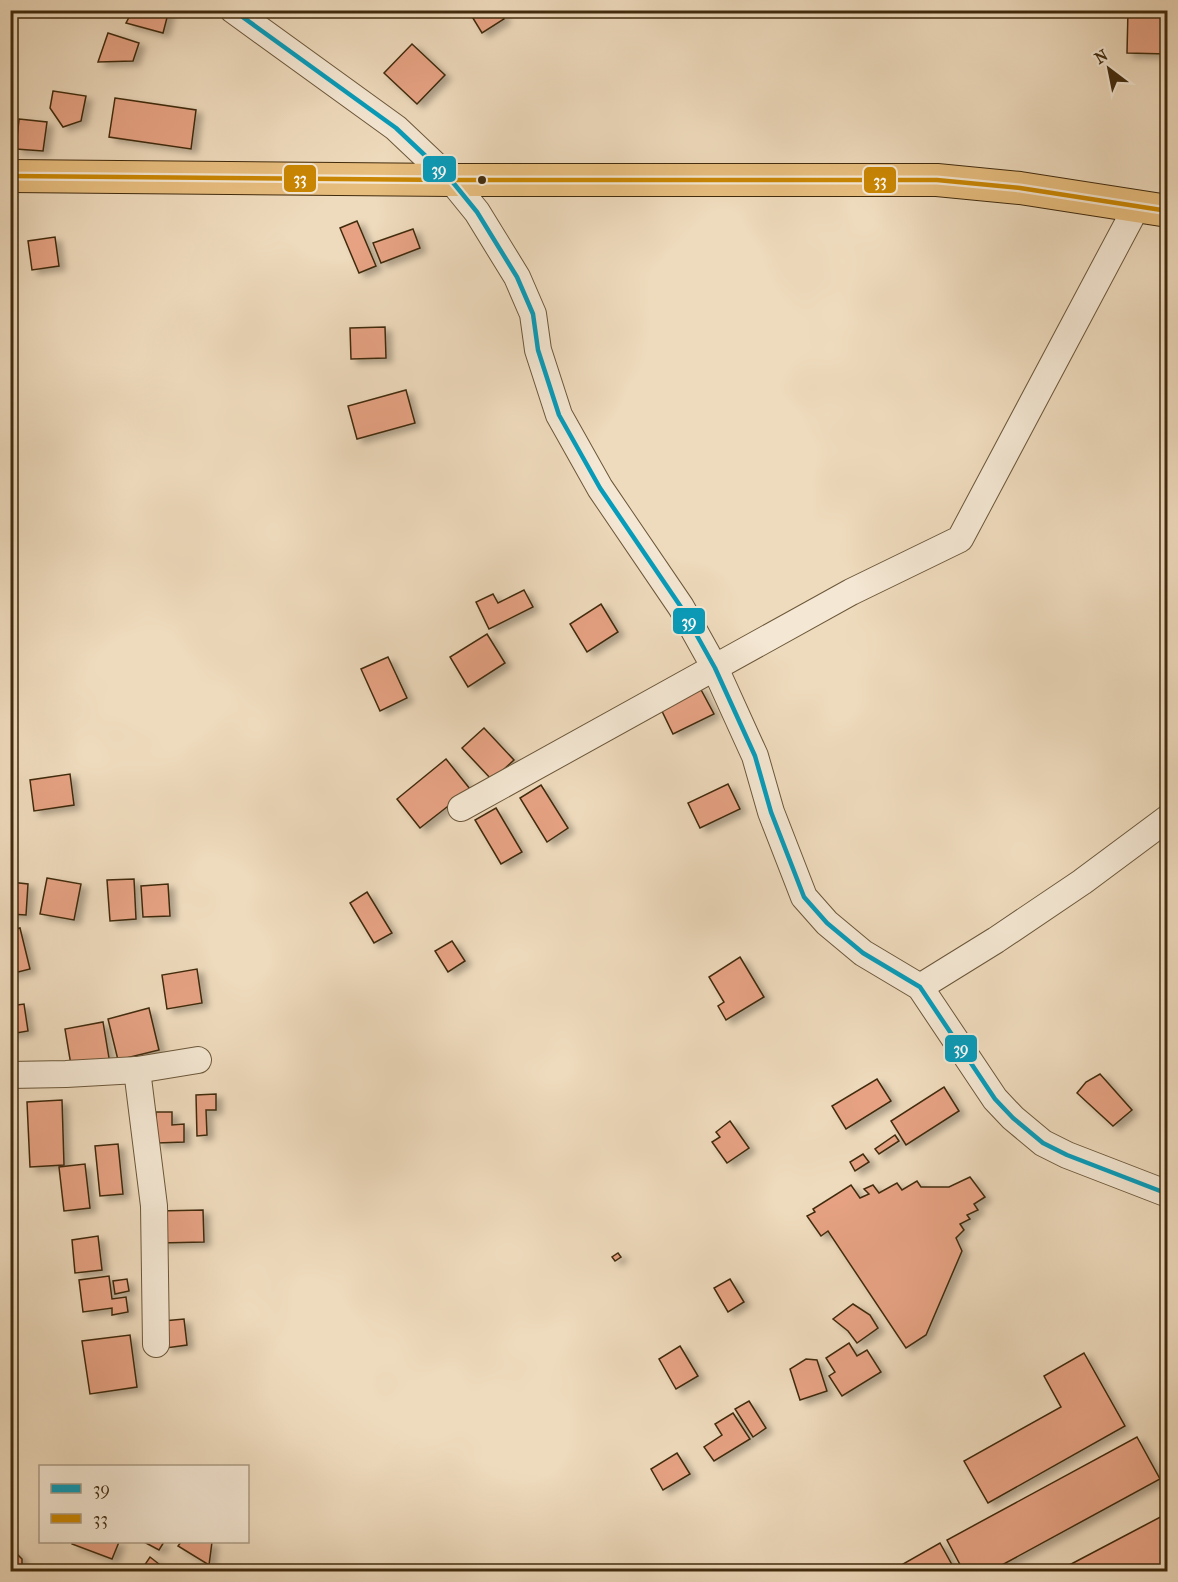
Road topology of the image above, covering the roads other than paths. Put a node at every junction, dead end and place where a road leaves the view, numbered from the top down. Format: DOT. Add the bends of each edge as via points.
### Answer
graph roads {
  1 [pos="233,10"];
  2 [pos="10,176"];
  3 [pos="451,180"];
  4 [pos="1137,206"];
  5 [pos="1167,211"];
  6 [pos="715,668"];
  7 [pos="461,808"];
  8 [pos="1167,818"];
  9 [pos="920,987"];
  10 [pos="198,1060"];
  11 [pos="137,1070"];
  12 [pos="10,1075"];
  13 [pos="1167,1194"];
  14 [pos="156,1344"];
  1 -- 3 [label="street" via="396,128"];
  2 -- 3 [label="main road"];
  3 -- 4 [label="main road" via="937,180"];
  3 -- 6 [label="street" via="477,212 517,277 533,314 538,350 559,415 600,488 681,607"];
  4 -- 5 [label="main road"];
  4 -- 6 [label="street" via="960,539 851,592"];
  6 -- 7 [label="street"];
  6 -- 9 [label="street" via="754,756 804,897 827,923 863,953"];
  8 -- 9 [label="street" via="1082,882"];
  9 -- 13 [label="street" via="995,1099 1013,1118 1043,1143 1067,1155"];
  10 -- 11 [label="street"];
  11 -- 12 [label="street"];
  11 -- 14 [label="street" via="154,1206"];
}
